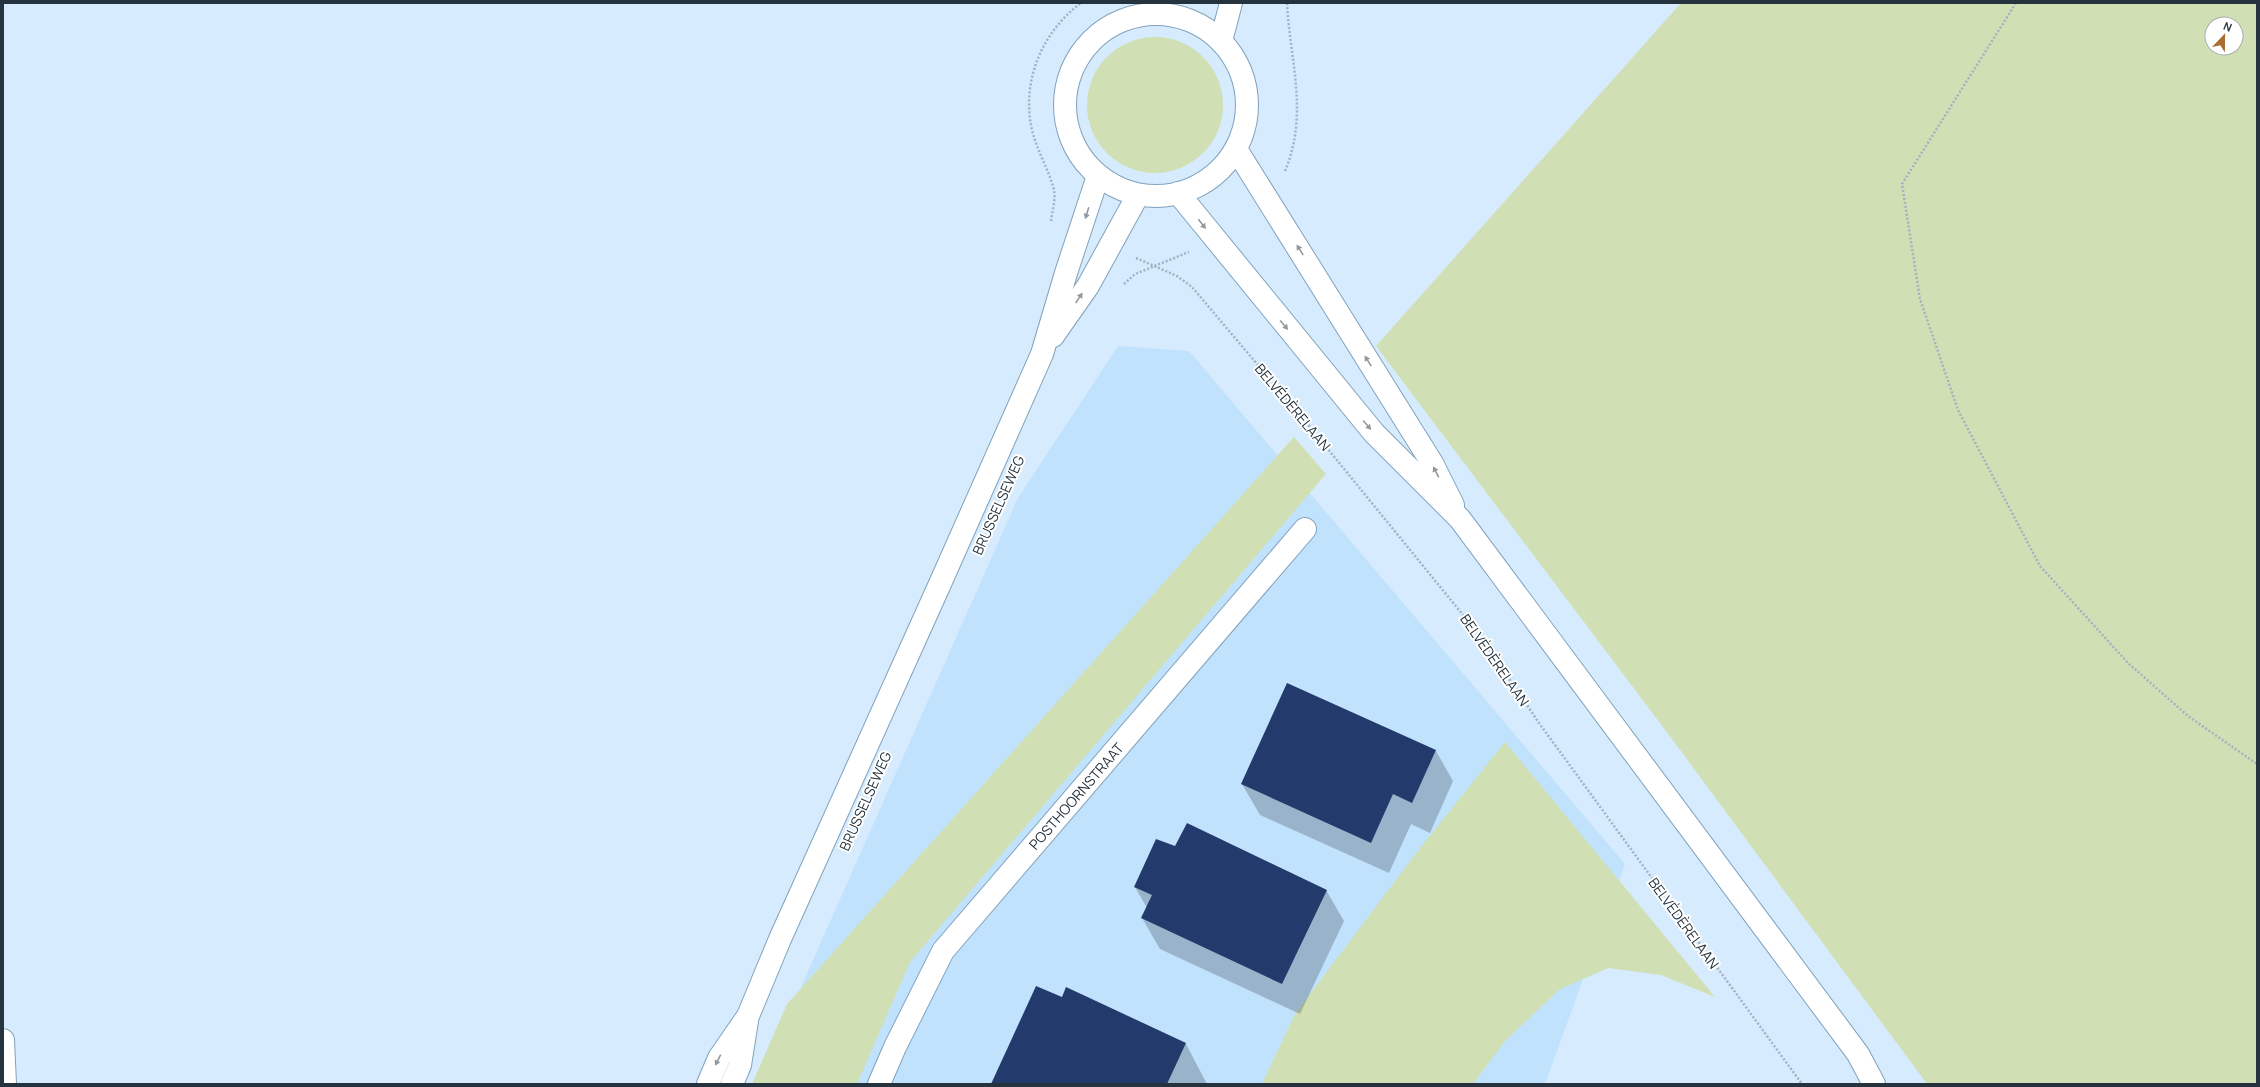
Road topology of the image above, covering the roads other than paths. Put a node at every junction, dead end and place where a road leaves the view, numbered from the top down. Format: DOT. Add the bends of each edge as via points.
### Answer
graph roads {
  1 [pos="1231,3"];
  2 [pos="1167,9"];
  3 [pos="1221,41"];
  4 [pos="1236,149"];
  5 [pos="1098,176"];
  6 [pos="1178,193"];
  7 [pos="1138,195"];
  8 [pos="1042,354"];
  9 [pos="1460,519"];
  10 [pos="1305,529"];
  11 [pos="748,1016"];
  12 [pos="3,1040"];
  13 [pos="1858,1054"];
  14 [pos="4,1084"];
  15 [pos="708,1084"];
  16 [pos="732,1084"];
  17 [pos="879,1084"];
  18 [pos="1874,1084"];
  19 [pos="1891,1084"];
  1 -- 3 [label="main road"];
  2 -- 3 [label="main road" via="1194,22"];
  2 -- 5 [label="main road" via="1130,17 1101,32 1089,43 1071,71 1064,103 1070,136 1076,151"];
  3 -- 4 [label="main road" via="1238,64 1246,92 1246,121"];
  4 -- 6 [label="main road" via="1212,177 1190,190"];
  9 -- 4 [label="main road, one-way" via="1432,463"];
  5 -- 7 [label="main road" via="1110,184"];
  5 -- 8 [label="main road, BRUSSELSEWEG, one-way"];
  6 -- 7 [label="main road"];
  6 -- 9 [label="main road, one-way" via="1374,433"];
  8 -- 7 [label="main road, BRUSSELSEWEG, one-way" via="1088,286"];
  8 -- 11 [label="main road, BRUSSELSEWEG" via="780,939"];
  9 -- 13 [label="main road"];
  10 -- 17 [label="main road, POSTHOORNSTRAAT" via="943,951"];
  11 -- 15 [label="main road, BRUSSELSEWEG, one-way" via="719,1058"];
  11 -- 16 [label="main road, BRUSSELSEWEG" via="740,1065"];
  12 -- 14 [label="main road"];
  13 -- 18 [label="main road"];
  13 -- 19 [label="main road"];
}
